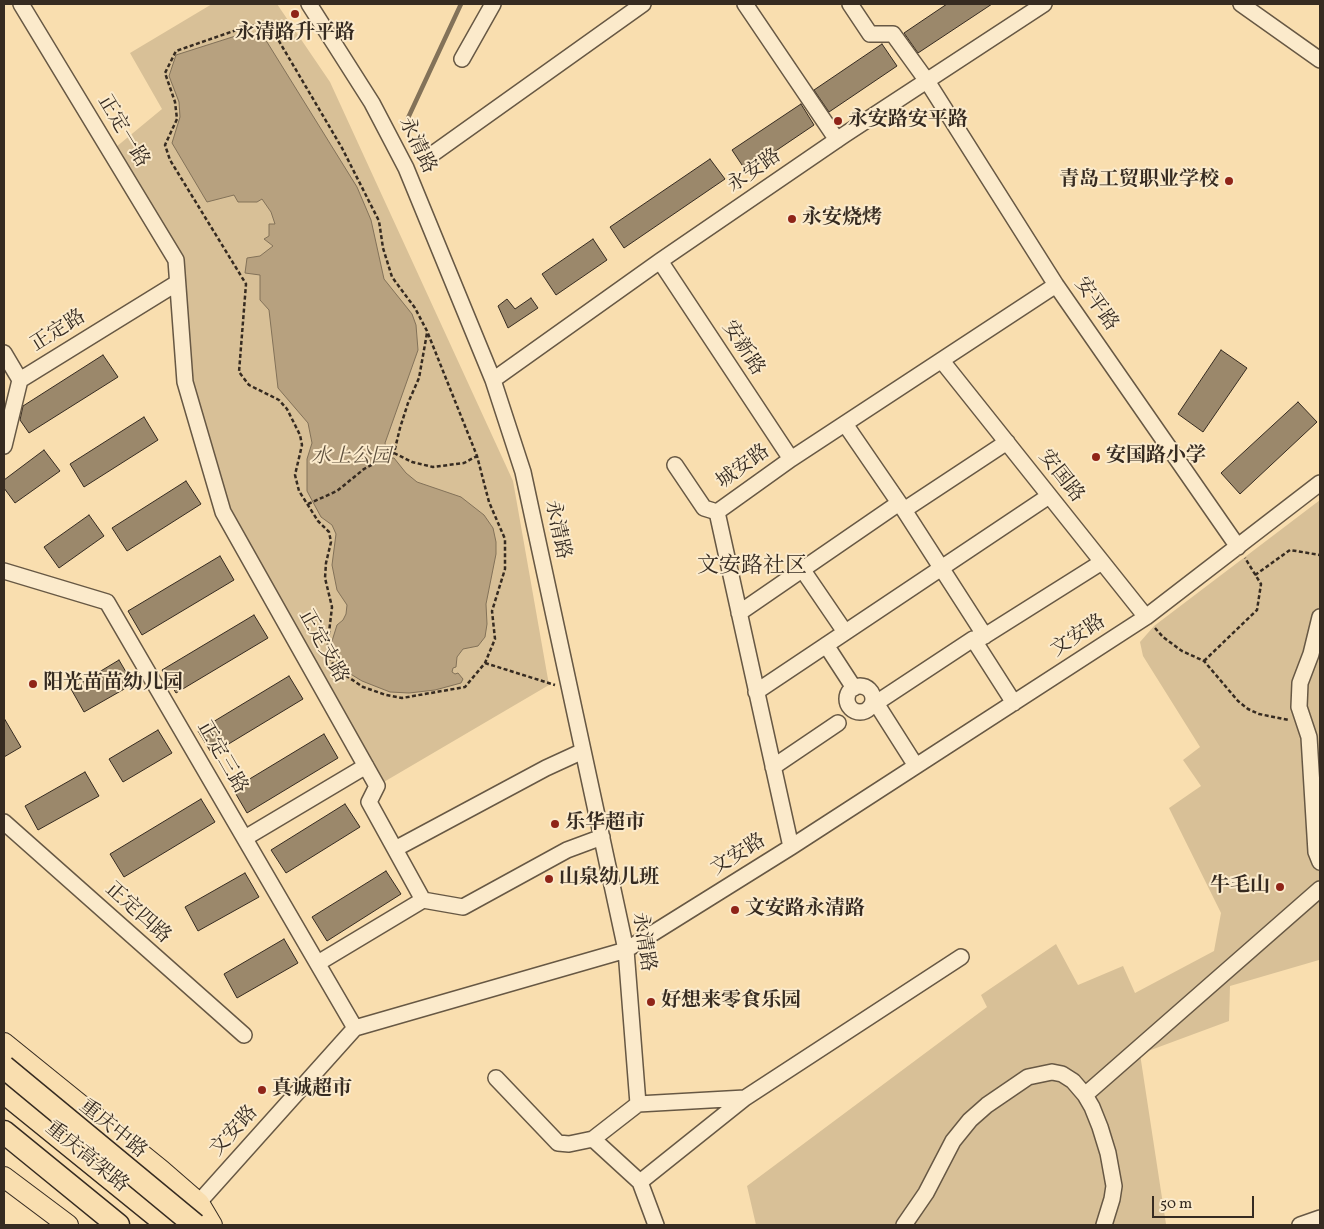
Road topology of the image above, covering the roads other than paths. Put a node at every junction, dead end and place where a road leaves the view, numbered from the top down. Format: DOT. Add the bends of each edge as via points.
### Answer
graph roads {
  1 [pos="21,4"];
  2 [pos="308,4"];
  3 [pos="493,4"];
  4 [pos="643,4"];
  5 [pos="745,4"];
  6 [pos="850,4"];
  7 [pos="1044,4"];
  8 [pos="1241,4"];
  9 [pos="462,59"];
  10 [pos="1320,60"];
  11 [pos="927,81"];
  12 [pos="837,140"];
  13 [pos="434,153"];
  14 [pos="660,262"];
  15 [pos="177,283"];
  16 [pos="1056,285"];
  17 [pos="4,353"];
  18 [pos="942,361"];
  19 [pos="20,380"];
  20 [pos="493,380"];
  21 [pos="845,424"];
  22 [pos="1007,442"];
  23 [pos="4,446"];
  24 [pos="791,459"];
  25 [pos="675,465"];
  26 [pos="1320,483"];
  27 [pos="1050,496"];
  28 [pos="901,506"];
  29 [pos="716,512"];
  30 [pos="1238,547"];
  31 [pos="1102,562"];
  32 [pos="941,568"];
  33 [pos="802,569"];
  34 [pos="4,571"];
  35 [pos="739,613"];
  36 [pos="1146,617"];
  37 [pos="1320,617"];
  38 [pos="845,632"];
  39 [pos="980,639"];
  40 [pos="826,645"];
  41 [pos="756,692"];
  42 [pos="1014,703"];
  43 [pos="873,705"];
  44 [pos="838,723"];
  45 [pos="583,750"];
  46 [pos="366,766"];
  47 [pos="916,766"];
  48 [pos="773,767"];
  49 [pos="4,822"];
  50 [pos="602,837"];
  51 [pos="245,838"];
  52 [pos="790,847"];
  53 [pos="395,849"];
  54 [pos="1320,862"];
  55 [pos="1320,889"];
  56 [pos="423,900"];
  57 [pos="626,950"];
  58 [pos="961,957"];
  59 [pos="318,963"];
  60 [pos="355,1028"];
  61 [pos="244,1035"];
  62 [pos="4,1043"];
  63 [pos="4,1067"];
  64 [pos="496,1078"];
  65 [pos="4,1092"];
  66 [pos="1085,1095"];
  67 [pos="745,1098"];
  68 [pos="638,1104"];
  69 [pos="4,1132"];
  70 [pos="593,1139"];
  71 [pos="4,1152"];
  72 [pos="4,1177"];
  73 [pos="640,1182"];
  74 [pos="199,1202"];
  75 [pos="1320,1218"];
  76 [pos="68,1225"];
  77 [pos="97,1225"];
  78 [pos="118,1225"];
  79 [pos="168,1225"];
  80 [pos="179,1225"];
  81 [pos="195,1225"];
  82 [pos="212,1225"];
  83 [pos="656,1225"];
  84 [pos="904,1225"];
  85 [pos="1104,1225"];
  86 [pos="1300,1225"];
  1 -- 15 [label="street, 正定一路" via="176,260"];
  2 -- 20 [label="street, 永清路" via="372,103 406,168"];
  3 -- 9 [label="street"];
  4 -- 13 [label="street"];
  5 -- 12 [label="street"];
  6 -- 11 [label="street, 安平路" via="870,34 894,34"];
  7 -- 11 [label="street, 永安路"];
  8 -- 10 [label="street"];
  11 -- 12 [label="street, 永安路"];
  11 -- 16 [label="street, 安平路"];
  12 -- 14 [label="street, 永安路"];
  14 -- 20 [label="street, 永安路"];
  14 -- 24 [label="street, 安新路"];
  15 -- 19 [label="street, 正定路"];
  15 -- 46 [label="street, 正定支路" via="185,382 223,512"];
  16 -- 18 [label="street, 城安路"];
  16 -- 30 [label="street, 安平路"];
  17 -- 19 [label="street"];
  18 -- 21 [label="street, 城安路"];
  18 -- 22 [label="street, 安国路"];
  19 -- 23 [label="street, 正定路"];
  20 -- 45 [label="street, 永清路" via="523,472"];
  21 -- 24 [label="street, 城安路"];
  21 -- 28 [label="street"];
  22 -- 27 [label="street, 安国路"];
  22 -- 28 [label="street"];
  24 -- 29 [label="street, 城安路"];
  25 -- 29 [label="street" via="704,508"];
  26 -- 30 [label="street, 文安路"];
  27 -- 31 [label="street, 安国路"];
  27 -- 32 [label="street"];
  28 -- 32 [label="street"];
  28 -- 33 [label="street"];
  29 -- 35 [label="street, 城安路"];
  30 -- 36 [label="street, 文安路"];
  31 -- 36 [label="street, 安国路"];
  31 -- 39 [label="street"];
  32 -- 38 [label="street"];
  32 -- 39 [label="street"];
  33 -- 35 [label="street"];
  33 -- 38 [label="street"];
  34 -- 51 [label="street, 正定三路" via="107,602"];
  35 -- 41 [label="street, 城安路"];
  36 -- 42 [label="street, 文安路"];
  37 -- 54 [label="street" via="1300,684 1299,707 1309,737 1316,852"];
  38 -- 40 [label="street"];
  39 -- 42 [label="street"];
  39 -- 43 [label="street" via="973,639"];
  40 -- 41 [label="street"];
  40 -- 43 [label="street" via="854,688 848,694 849,706 860,712"];
  41 -- 48 [label="street, 城安路"];
  42 -- 47 [label="street, 文安路"];
  43 -- 47 [label="street"];
  44 -- 48 [label="street"];
  45 -- 50 [label="street, 永清路"];
  45 -- 53 [label="street"];
  46 -- 51 [label="street"];
  46 -- 53 [label="street, 正定支路" via="377,786 369,802"];
  47 -- 52 [label="street, 文安路"];
  48 -- 52 [label="street, 城安路"];
  49 -- 61 [label="street, 正定四路"];
  50 -- 56 [label="street" via="567,850 463,907"];
  50 -- 57 [label="street, 永清路"];
  51 -- 59 [label="street, 正定三路"];
  52 -- 57 [label="street, 文安路"];
  53 -- 56 [label="street, 正定支路"];
  55 -- 66 [label="street"];
  56 -- 59 [label="street"];
  57 -- 60 [label="street, 文安路"];
  57 -- 68 [label="street, 永清路"];
  58 -- 67 [label="street"];
  59 -- 60 [label="street, 正定三路"];
  60 -- 74 [label="street, 文安路"];
  62 -- 74 [label="main road, 重庆中路"];
  63 -- 81 [label="highway, bridge"];
  64 -- 70 [label="street" via="558,1142 569,1144"];
  65 -- 79 [label="highway, 重庆高架路"];
  66 -- 84 [label="street" via="1062,1074 1047,1073 1028,1077 987,1105 953,1141 926,1193"];
  66 -- 85 [label="street" via="1100,1127 1114,1186"];
  67 -- 68 [label="street"];
  67 -- 73 [label="street"];
  68 -- 70 [label="street"];
  69 -- 78 [label="highway, 重庆高架路"];
  70 -- 73 [label="street"];
  71 -- 77 [label="highway"];
  72 -- 76 [label="main road"];
  73 -- 83 [label="street"];
  74 -- 80 [label="street, 文安路"];
  74 -- 82 [label="main road, 重庆中路"];
  75 -- 86 [label="street"];
}
